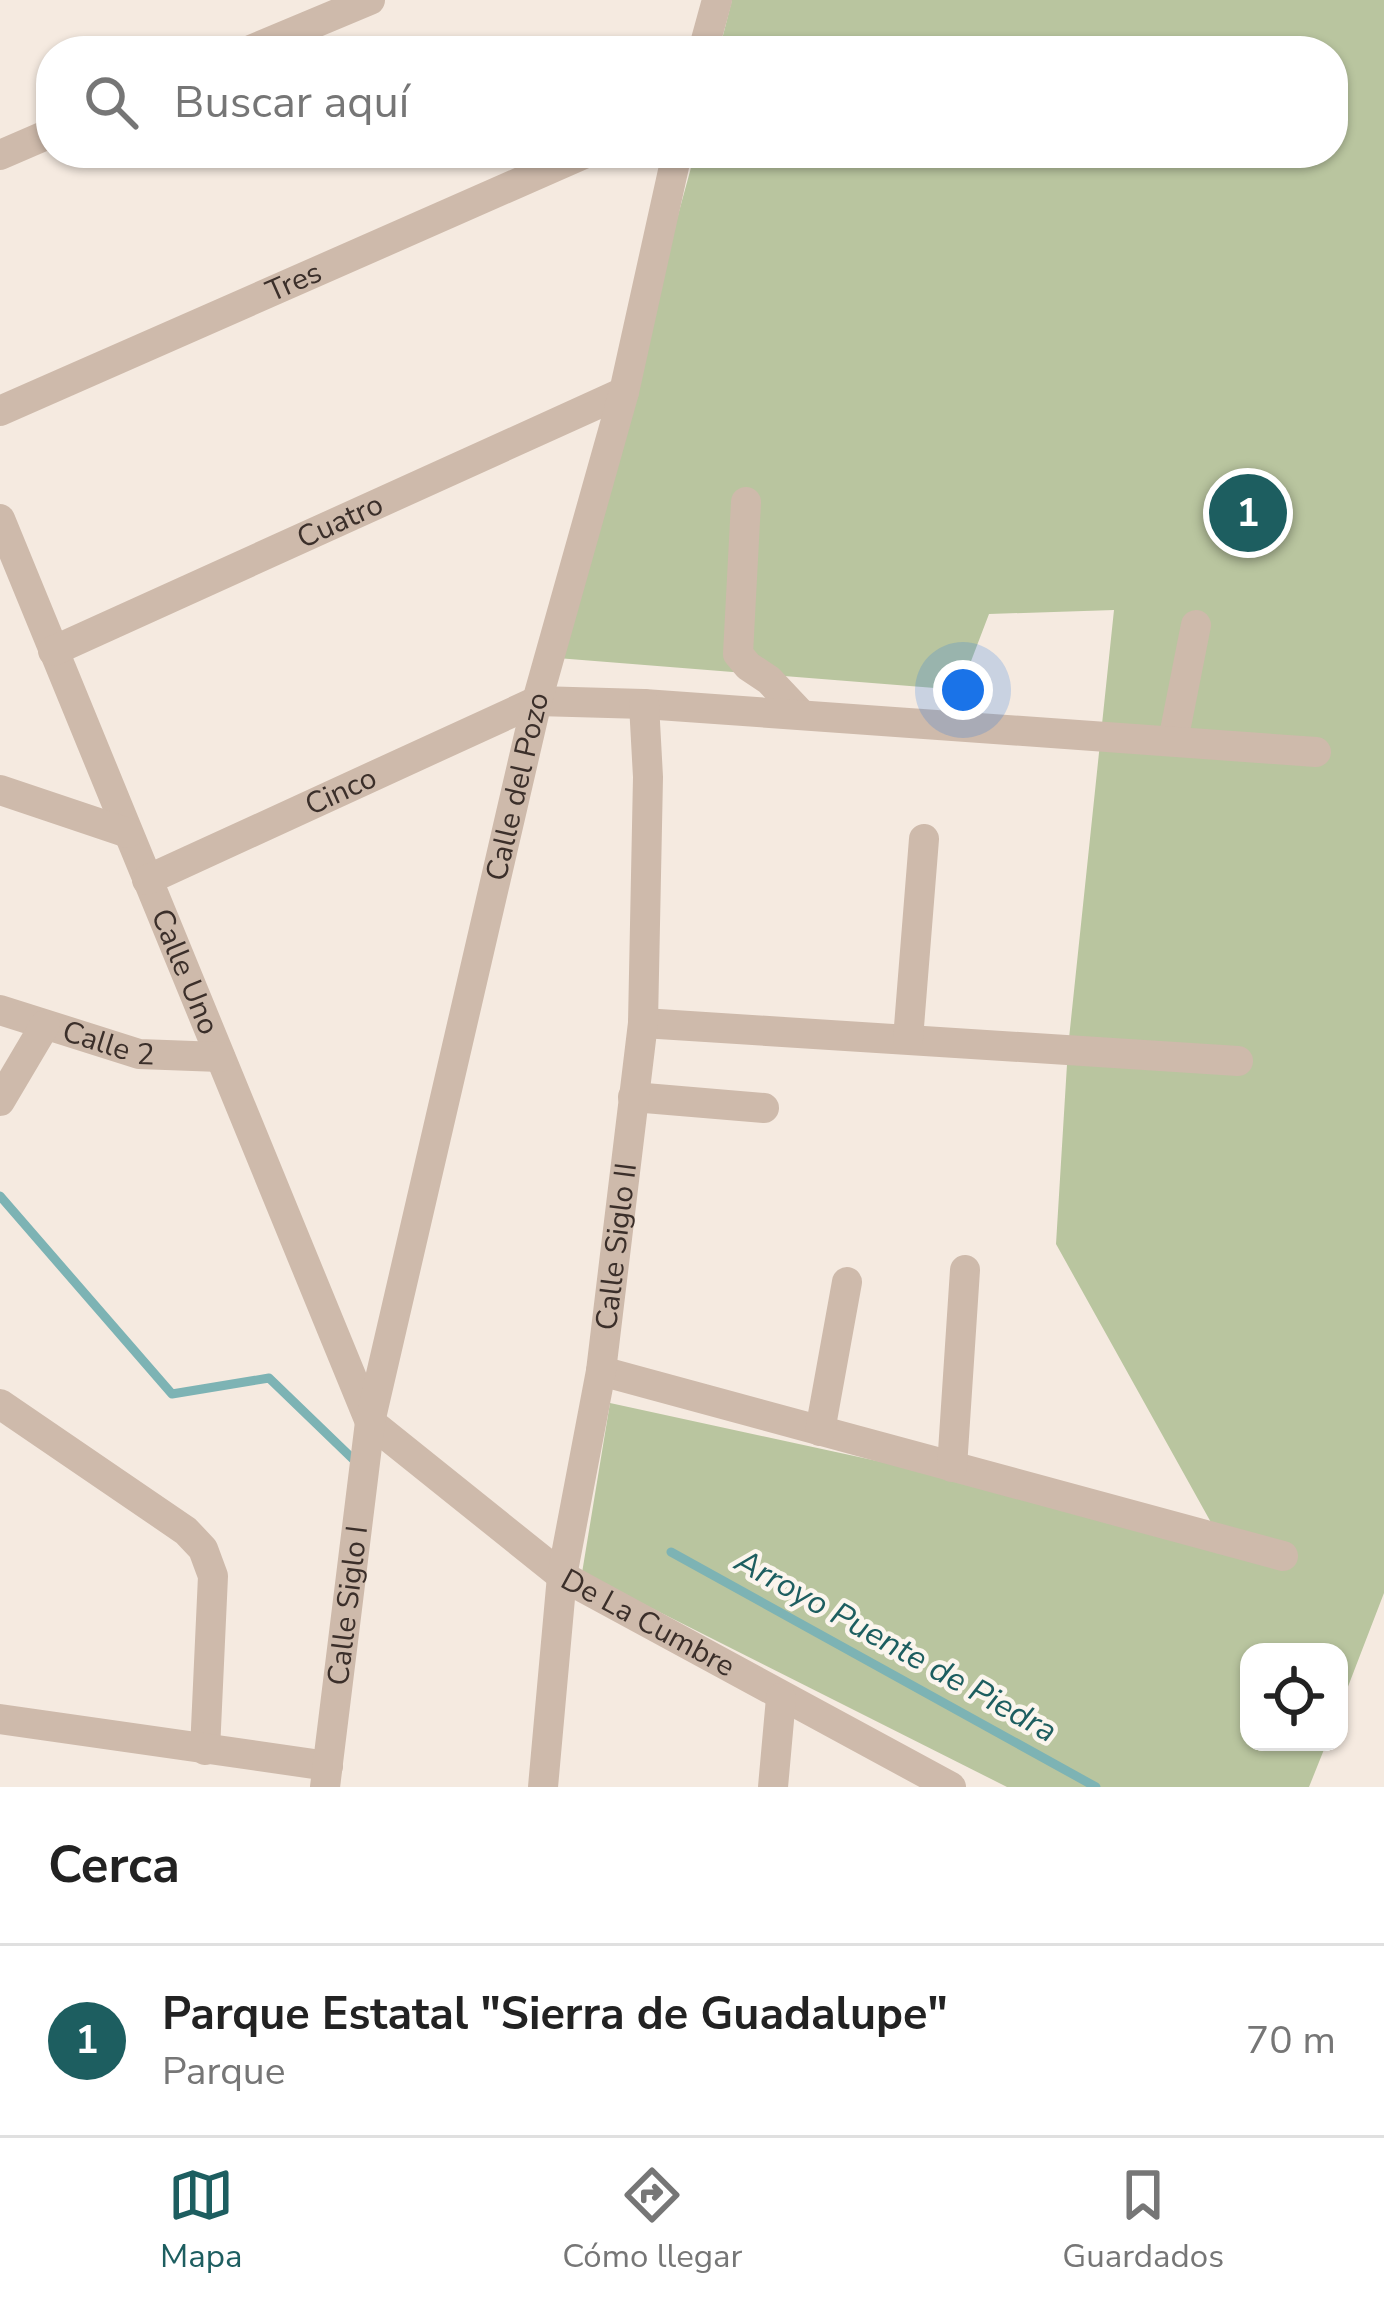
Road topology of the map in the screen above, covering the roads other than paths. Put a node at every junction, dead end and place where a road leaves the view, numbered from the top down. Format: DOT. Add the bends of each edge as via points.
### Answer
graph roads {
  1 [pos="370,0"];
  2 [pos="717,0"];
  3 [pos="284,36"];
  4 [pos="707,36"];
  5 [pos="36,140"];
  6 [pos="0,155"];
  7 [pos="552,168"];
  8 [pos="674,168"];
  9 [pos="624,392"];
  10 [pos="0,410"];
  11 [pos="746,502"];
  12 [pos="0,519"];
  13 [pos="1196,625"];
  14 [pos="52,650"];
  15 [pos="537,700"];
  16 [pos="644,704"];
  17 [pos="802,715"];
  18 [pos="1173,741"];
  19 [pos="1316,752"];
  20 [pos="0,790"];
  21 [pos="128,833"];
  22 [pos="923,839"];
  23 [pos="147,880"];
  24 [pos="0,1010"];
  25 [pos="643,1023"];
  26 [pos="45,1024"];
  27 [pos="908,1039"];
  28 [pos="220,1057"];
  29 [pos="1238,1061"];
  30 [pos="633,1097"];
  31 [pos="0,1101"];
  32 [pos="764,1108"];
  33 [pos="965,1270"];
  34 [pos="848,1282"];
  35 [pos="601,1371"];
  36 [pos="0,1404"];
  37 [pos="370,1422"];
  38 [pos="820,1431"];
  39 [pos="952,1466"];
  40 [pos="1283,1556"];
  41 [pos="562,1576"];
  42 [pos="781,1698"];
  43 [pos="0,1719"];
  44 [pos="206,1750"];
  45 [pos="326,1777"];
  46 [pos="543,1787"];
  47 [pos="773,1787"];
  48 [pos="951,1787"];
  1 -- 3 [label="street"];
  2 -- 4 [label="street"];
  5 -- 6 [label="street"];
  7 -- 10 [label="street, Tres"];
  8 -- 9 [label="street, Calle del Pozo"];
  9 -- 14 [label="street, Cuatro"];
  9 -- 15 [label="street, Calle del Pozo"];
  11 -- 17 [label="street" via="738,654"];
  12 -- 14 [label="street, Calle Uno"];
  13 -- 18 [label="street"];
  14 -- 21 [label="street, Calle Uno"];
  15 -- 16 [label="street"];
  15 -- 23 [label="street, Cinco"];
  15 -- 37 [label="street, Calle del Pozo"];
  16 -- 17 [label="street"];
  16 -- 25 [label="street, Calle Siglo II"];
  17 -- 18 [label="street"];
  18 -- 19 [label="street"];
  20 -- 21 [label="street"];
  21 -- 23 [label="street, Calle Uno"];
  22 -- 27 [label="street"];
  23 -- 28 [label="street, Calle Uno"];
  24 -- 26 [label="street, Calle 2"];
  25 -- 27 [label="street"];
  25 -- 30 [label="street, Calle Siglo II"];
  26 -- 28 [label="street, Calle 2" via="139,1054"];
  26 -- 31 [label="street"];
  27 -- 29 [label="street"];
  28 -- 37 [label="street, Calle Uno"];
  30 -- 32 [label="street"];
  30 -- 35 [label="street, Calle Siglo II"];
  33 -- 39 [label="street"];
  34 -- 38 [label="street"];
  35 -- 38 [label="street"];
  35 -- 41 [label="street, Calle Siglo II"];
  36 -- 44 [label="street" via="186,1531 202,1550 213,1576"];
  37 -- 41 [label="street, De La Cumbre"];
  37 -- 45 [label="street, Calle Siglo I"];
  38 -- 39 [label="street"];
  39 -- 40 [label="street"];
  41 -- 42 [label="street, De La Cumbre"];
  41 -- 46 [label="street, Calle Siglo II"];
  42 -- 47 [label="street"];
  42 -- 48 [label="street, De La Cumbre"];
  43 -- 44 [label="street"];
  44 -- 45 [label="street"];
}
